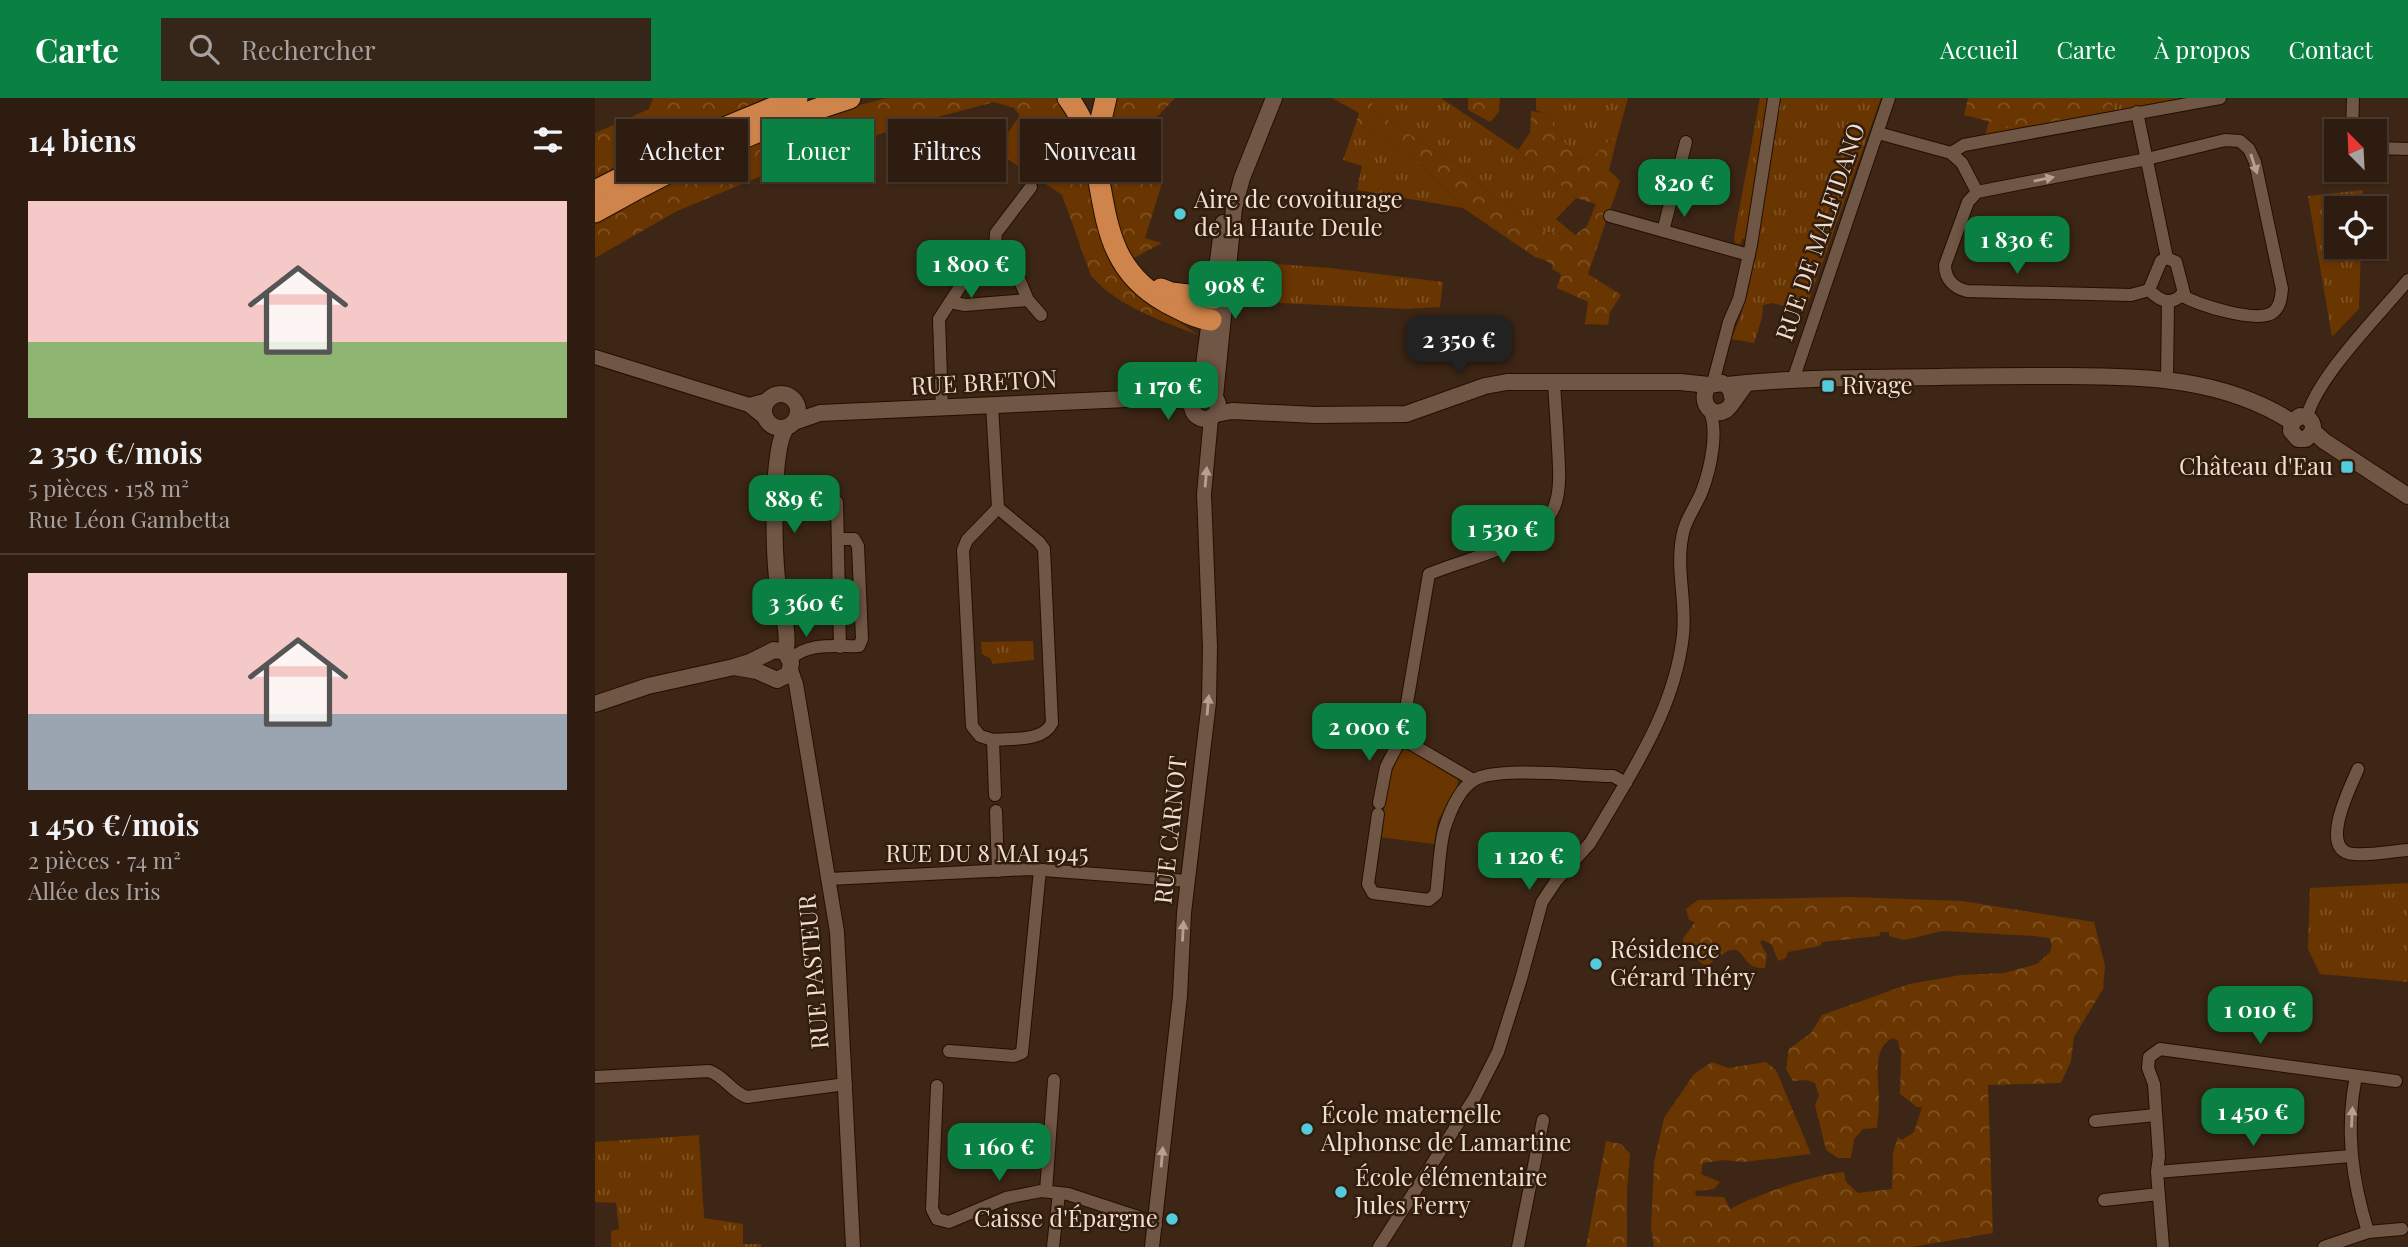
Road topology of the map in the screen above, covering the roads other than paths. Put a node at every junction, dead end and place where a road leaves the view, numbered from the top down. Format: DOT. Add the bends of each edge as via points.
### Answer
graph roads {
  1 [pos="797,98"];
  2 [pos="850,98"];
  3 [pos="1068,98"];
  4 [pos="1106,98"];
  5 [pos="1266,98"];
  6 [pos="1274,98"];
  7 [pos="1774,98"];
  8 [pos="1889,98"];
  9 [pos="2220,98"];
  10 [pos="2353,98"];
  11 [pos="2137,112"];
  12 [pos="2352,119"];
  13 [pos="1878,133"];
  14 [pos="1686,142"];
  15 [pos="2387,148"];
  16 [pos="2408,149"];
  17 [pos="1951,153"];
  18 [pos="2147,159"];
  19 [pos="1031,187"];
  20 [pos="595,191"];
  21 [pos="1977,192"];
  22 [pos="595,212"];
  23 [pos="1610,216"];
  24 [pos="1663,231"];
  25 [pos="995,247"];
  26 [pos="1749,255"];
  27 [pos="2167,258"];
  28 [pos="2408,280"];
  29 [pos="2149,290"];
  30 [pos="2181,295"];
  31 [pos="1214,298"];
  32 [pos="1028,300"];
  33 [pos="950,302"];
  34 [pos="2168,302"];
  35 [pos="1041,314"];
  36 [pos="1217,321"];
  37 [pos="595,357"];
  38 [pos="2167,379"];
  39 [pos="1793,380"];
  40 [pos="1554,381"];
  41 [pos="1717,392"];
  42 [pos="768,400"];
  43 [pos="795,401"];
  44 [pos="749,405"];
  45 [pos="992,405"];
  46 [pos="1210,407"];
  47 [pos="942,408"];
  48 [pos="820,414"];
  49 [pos="779,423"];
  50 [pos="2304,424"];
  51 [pos="2408,496"];
  52 [pos="837,502"];
  53 [pos="999,508"];
  54 [pos="838,540"];
  55 [pos="786,631"];
  56 [pos="840,647"];
  57 [pos="810,648"];
  58 [pos="777,663"];
  59 [pos="595,704"];
  60 [pos="1401,738"];
  61 [pos="993,740"];
  62 [pos="2358,769"];
  63 [pos="1473,780"];
  64 [pos="1626,783"];
  65 [pos="995,795"];
  66 [pos="996,811"];
  67 [pos="2408,850"];
  68 [pos="1040,870"];
  69 [pos="998,871"];
  70 [pos="828,879"];
  71 [pos="1187,881"];
  72 [pos="949,1051"];
  73 [pos="2357,1076"];
  74 [pos="595,1077"];
  75 [pos="1054,1080"];
  76 [pos="2396,1081"];
  77 [pos="846,1084"];
  78 [pos="937,1086"];
  79 [pos="2156,1115"];
  80 [pos="1543,1120"];
  81 [pos="2095,1121"];
  82 [pos="2351,1156"];
  83 [pos="2157,1172"];
  84 [pos="1052,1192"];
  85 [pos="2159,1194"];
  86 [pos="2104,1200"];
  87 [pos="1156,1225"];
  88 [pos="2402,1229"];
  89 [pos="2368,1232"];
  90 [pos="853,1247"];
  91 [pos="1053,1247"];
  92 [pos="1152,1247"];
  93 [pos="1379,1247"];
  94 [pos="1518,1247"];
  95 [pos="2162,1247"];
  96 [pos="2324,1247"];
  1 -- 20 [label="highway" via="695,140"];
  2 -- 22 [label="highway" via="737,141"];
  3 -- 36 [label="highway" via="1089,136 1107,225 1122,263 1163,300"];
  4 -- 31 [label="highway" via="1099,145 1121,249 1137,271 1160,288"];
  5 -- 31 [label="main road" via="1226,205"];
  6 -- 36 [label="main road" via="1234,208"];
  7 -- 26 [label="street"];
  8 -- 13 [label="street, RUE DE MALFIDANO"];
  9 -- 11 [label="street"];
  10 -- 12 [label="street"];
  11 -- 17 [label="street" via="1964,145"];
  11 -- 18 [label="street"];
  13 -- 17 [label="street"];
  13 -- 39 [label="street, RUE DE MALFIDANO"];
  14 -- 24 [label="street"];
  15 -- 16 [label="street"];
  17 -- 21 [label="street" via="1962,163"];
  21 -- 18 [label="street, one-way"];
  18 -- 27 [label="street"];
  18 -- 30 [label="street, one-way" via="2225,140 2240,141 2255,162 2281,302 2263,317 2192,302"];
  19 -- 25 [label="street" via="996,233"];
  21 -- 29 [label="street" via="1968,202 1945,265 1945,273 1958,289 2131,295"];
  23 -- 24 [label="street"];
  24 -- 26 [label="street"];
  25 -- 32 [label="street" via="1008,253"];
  25 -- 33 [label="street" via="980,256"];
  26 -- 41 [label="street" via="1729,322"];
  27 -- 29 [label="street" via="2161,261"];
  27 -- 30 [label="street" via="2176,262"];
  28 -- 50 [label="street" via="2340,361 2310,405"];
  29 -- 34 [label="street"];
  30 -- 34 [label="street"];
  31 -- 36 [label="main road"];
  32 -- 33 [label="street"];
  32 -- 35 [label="street"];
  33 -- 47 [label="street" via="939,319"];
  34 -- 38 [label="street"];
  36 -- 46 [label="main road"];
  36 -- 46 [label="main road" via="1219,359"];
  37 -- 44 [label="street"];
  38 -- 39 [label="main road, RUE BRETON"];
  38 -- 50 [label="main road, RUE BRETON" via="2214,387"];
  39 -- 41 [label="main road, RUE BRETON" via="1747,383"];
  40 -- 41 [label="main road, RUE BRETON" via="1687,382"];
  40 -- 46 [label="main road, RUE BRETON" via="1500,383 1406,414 1316,415"];
  40 -- 60 [label="street" via="1560,479 1555,507 1529,535 1429,574"];
  41 -- 64 [label="street" via="1710,462 1681,543 1683,630 1677,668 1661,718"];
  42 -- 43 [label="main road" via="778,394"];
  42 -- 44 [label="street"];
  42 -- 49 [label="main road" via="764,405"];
  43 -- 48 [label="main road"];
  43 -- 49 [label="main road" via="798,412"];
  44 -- 49 [label="street"];
  45 -- 46 [label="main road, RUE BRETON" via="1150,398"];
  45 -- 47 [label="main road, RUE BRETON"];
  45 -- 53 [label="street"];
  71 -- 46 [label="street, RUE CARNOT, one-way" via="1209,702 1204,494"];
  47 -- 48 [label="main road, RUE BRETON"];
  48 -- 49 [label="main road, RUE BRETON"];
  49 -- 55 [label="main road" via="777,576"];
  50 -- 51 [label="main road, RUE BRETON"];
  52 -- 54 [label="street"];
  53 -- 61 [label="street" via="963,550 972,726"];
  53 -- 61 [label="street" via="1044,549 1052,723 1041,735"];
  54 -- 56 [label="street"];
  54 -- 56 [label="street" via="854,539 858,546 862,639 859,646"];
  55 -- 57 [label="street" via="801,646"];
  55 -- 58 [label="main road"];
  56 -- 57 [label="street"];
  57 -- 58 [label="street"];
  58 -- 59 [label="main road" via="734,667 648,686"];
  58 -- 70 [label="street, RUE PASTEUR" via="797,696"];
  60 -- 63 [label="street"];
  60 -- 63 [label="street" via="1385,767 1368,884 1373,893 1429,900 1436,894 1449,816"];
  61 -- 65 [label="street"];
  62 -- 67 [label="street" via="2337,822 2340,847 2354,854"];
  63 -- 64 [label="street" via="1527,773 1613,776"];
  64 -- 93 [label="street" via="1590,843 1542,902 1498,1052 1475,1097"];
  66 -- 69 [label="street"];
  68 -- 69 [label="street, RUE DU 8 MAI 1945"];
  68 -- 71 [label="street, RUE DU 8 MAI 1945"];
  68 -- 72 [label="street" via="1022,1053"];
  69 -- 70 [label="street, RUE DU 8 MAI 1945"];
  70 -- 77 [label="street, RUE PASTEUR" via="837,932"];
  87 -- 71 [label="street, RUE CARNOT, one-way"];
  73 -- 76 [label="street"];
  73 -- 79 [label="street" via="2160,1049 2149,1058 2148,1068"];
  82 -- 73 [label="street, one-way"];
  74 -- 77 [label="street" via="709,1071 747,1097"];
  75 -- 84 [label="street"];
  77 -- 90 [label="street, RUE PASTEUR"];
  78 -- 84 [label="street" via="932,1209 937,1219 949,1222 1006,1198"];
  79 -- 81 [label="street"];
  79 -- 83 [label="street"];
  80 -- 94 [label="street"];
  82 -- 83 [label="street"];
  82 -- 89 [label="street"];
  83 -- 85 [label="street"];
  84 -- 87 [label="street"];
  84 -- 91 [label="street"];
  85 -- 86 [label="street"];
  85 -- 95 [label="street"];
  87 -- 92 [label="street, RUE CARNOT"];
  88 -- 89 [label="street"];
  89 -- 96 [label="street"];
}
